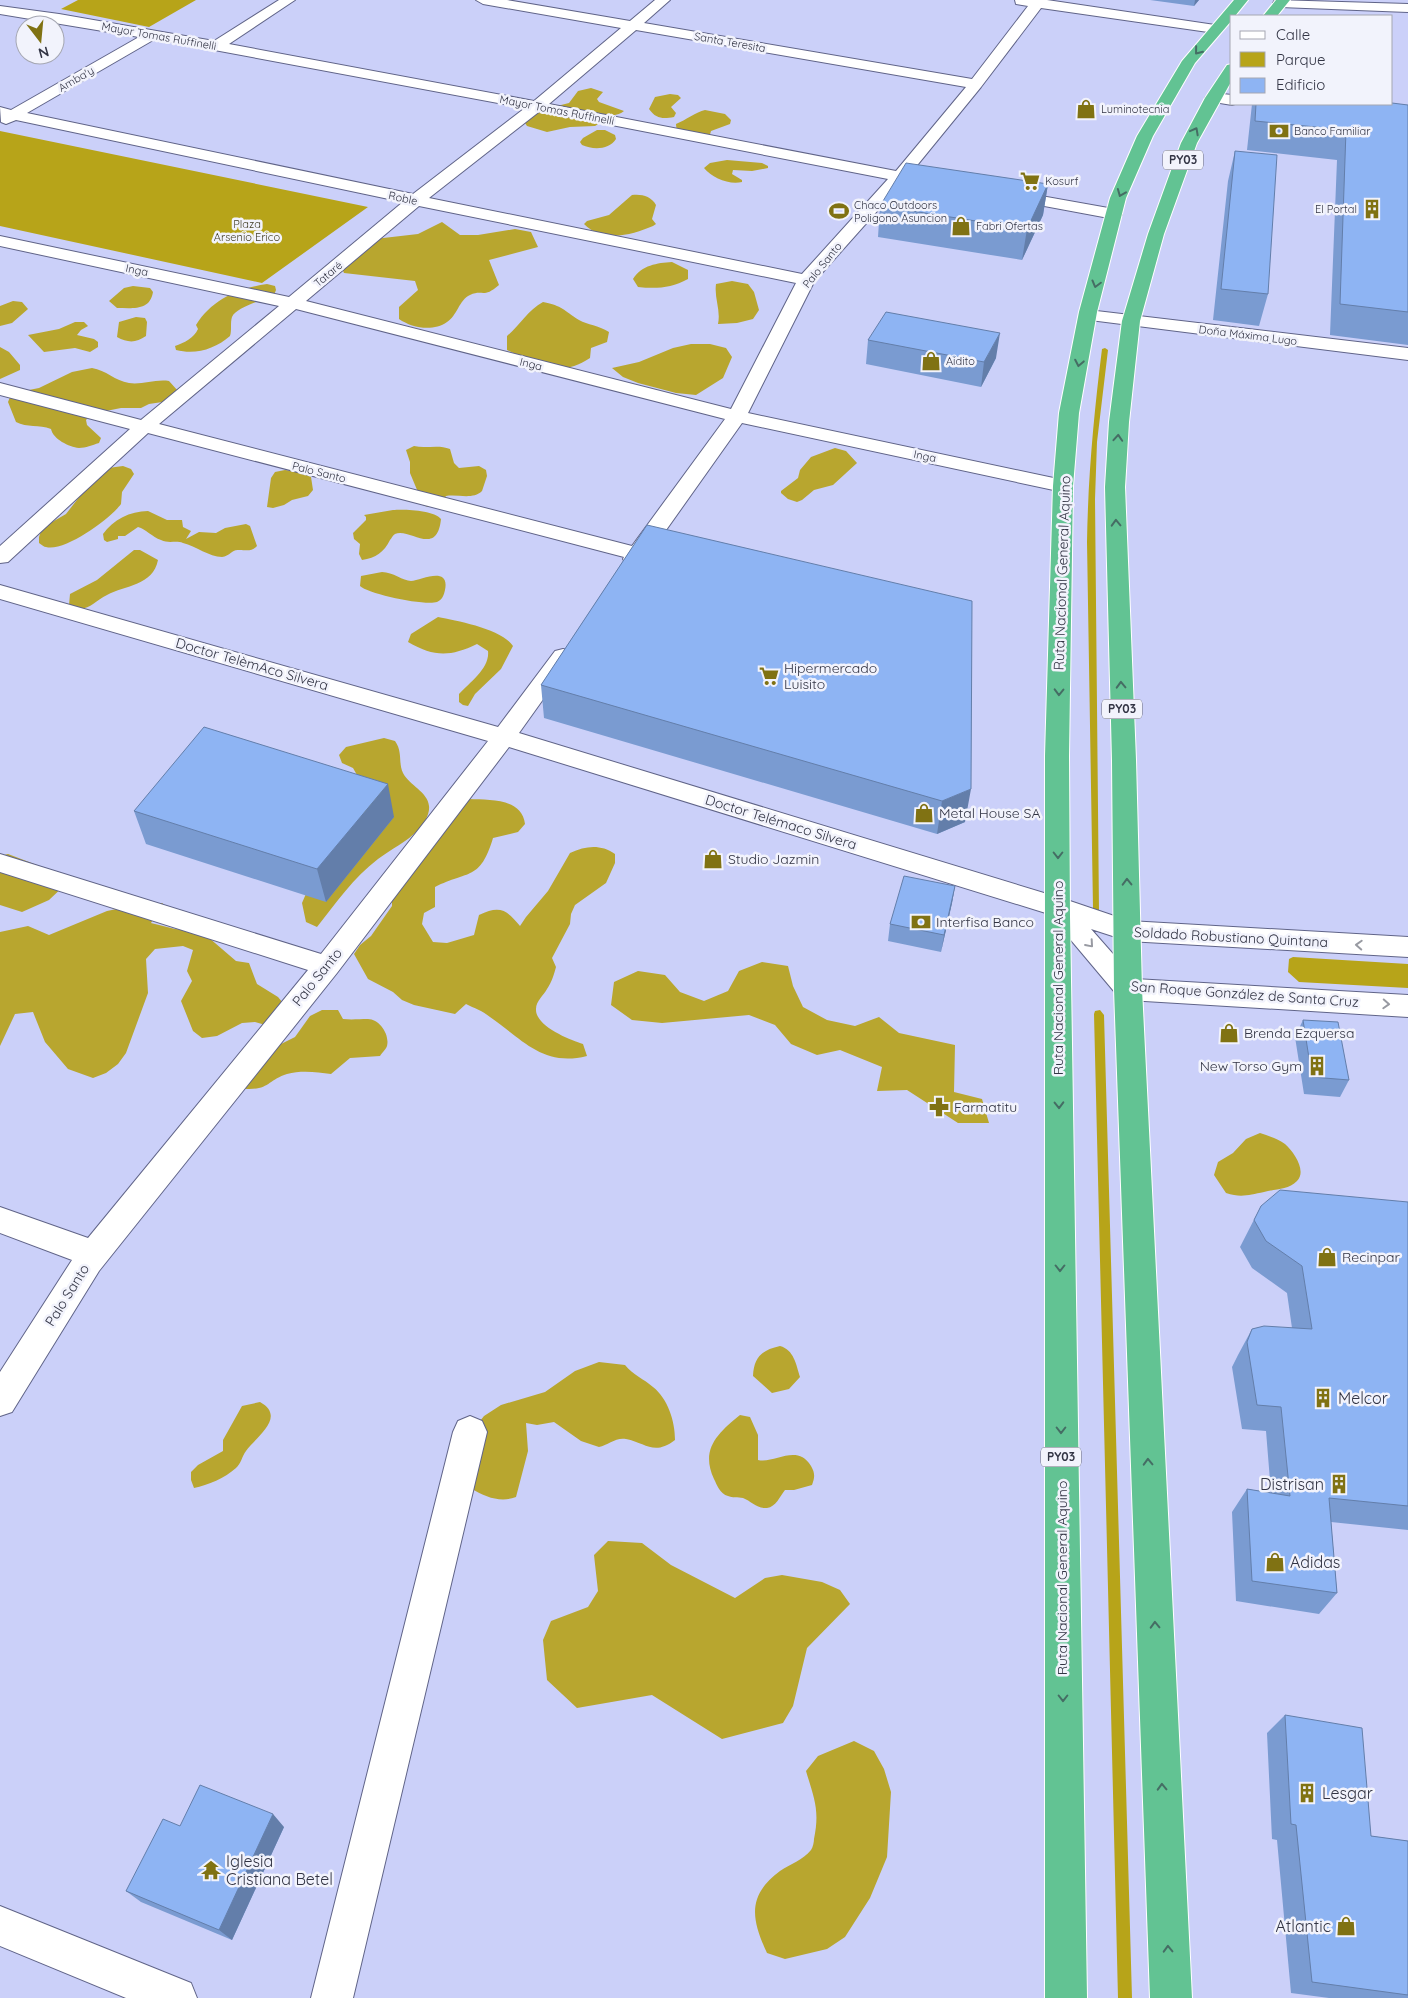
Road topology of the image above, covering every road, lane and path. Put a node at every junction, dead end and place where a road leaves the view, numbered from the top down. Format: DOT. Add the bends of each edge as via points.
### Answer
graph roads {
  1 [pos="288,0"];
  2 [pos="483,0"];
  3 [pos="663,0"];
  4 [pos="1017,0"];
  5 [pos="1241,0"];
  6 [pos="1282,1"];
  7 [pos="1039,2"];
  8 [pos="1408,8"];
  9 [pos="0,10"];
  10 [pos="1271,15"];
  11 [pos="632,26"];
  12 [pos="1215,29"];
  13 [pos="152,35"];
  14 [pos="216,46"];
  15 [pos="1230,71"];
  16 [pos="976,84"];
  17 [pos="1213,98"];
  18 [pos="1230,100"];
  19 [pos="537,106"];
  20 [pos="5,116"];
  21 [pos="899,177"];
  22 [pos="928,182"];
  23 [pos="987,192"];
  24 [pos="416,200"];
  25 [pos="1114,214"];
  26 [pos="0,241"];
  27 [pos="806,280"];
  28 [pos="292,303"];
  29 [pos="1088,315"];
  30 [pos="1131,321"];
  31 [pos="1408,354"];
  32 [pos="0,389"];
  33 [pos="737,416"];
  34 [pos="144,427"];
  35 [pos="1063,486"];
  36 [pos="637,554"];
  37 [pos="0,557"];
  38 [pos="620,578"];
  39 [pos="0,592"];
  40 [pos="574,641"];
  41 [pos="504,736"];
  42 [pos="2,866"];
  43 [pos="1058,908"];
  44 [pos="1128,931"];
  45 [pos="1408,947"];
  46 [pos="327,966"];
  47 [pos="1128,989"];
  48 [pos="1408,1006"];
  49 [pos="0,1220"];
  50 [pos="93,1254"];
  51 [pos="0,1401"];
  52 [pos="470,1432"];
  53 [pos="0,1926"];
  54 [pos="176,1998"];
  55 [pos="332,1998"];
  56 [pos="1066,1998"];
  57 [pos="1170,1998"];
  1 -- 14 [label="street"];
  2 -- 11 [label="street, Santa Teresita"];
  3 -- 11 [label="street, Tataré"];
  4 -- 7 [label="street"];
  5 -- 12 [label="highway, Ruta Nacional General Aquino / PY03"];
  6 -- 8 [label="street"];
  6 -- 10 [label="highway"];
  7 -- 12 [label="street"];
  7 -- 16 [label="street, Palo Santo"];
  9 -- 13 [label="street, Mayor Tomas Ruffinelli"];
  11 -- 16 [label="street, Santa Teresita"];
  11 -- 19 [label="street, Tataré"];
  12 -- 25 [label="highway, Ruta Nacional General Aquino / PY03, one-way" via="1189,61 1145,136"];
  13 -- 14 [label="street, Mayor Tomas Ruffinelli"];
  13 -- 20 [label="street, Amba'y"];
  14 -- 19 [label="street, Mayor Tomas Ruffinelli"];
  15 -- 17 [label="highway, PY03"];
  16 -- 21 [label="street, Palo Santo"];
  17 -- 18 [label="street"];
  30 -- 17 [label="highway, PY03, one-way" via="1156,234 1189,143"];
  19 -- 21 [label="street, Mayor Tomas Ruffinelli"];
  19 -- 24 [label="street, Tataré"];
  20 -- 24 [label="street, Roble"];
  21 -- 22 [label="street, Mayor Tomas Ruffinelli"];
  21 -- 27 [label="street, Palo Santo"];
  23 -- 25 [label="street"];
  24 -- 27 [label="street, Roble"];
  24 -- 28 [label="street, Tataré"];
  25 -- 29 [label="highway, Ruta Nacional General Aquino / PY03, one-way"];
  26 -- 28 [label="street, Inga"];
  27 -- 33 [label="street, Palo Santo"];
  28 -- 33 [label="street, Inga"];
  28 -- 34 [label="street, Tataré"];
  29 -- 30 [label="street, Doña Máxima Lugo"];
  29 -- 35 [label="highway, Ruta Nacional General Aquino / PY03, one-way" via="1070,414"];
  30 -- 31 [label="street, Doña Máxima Lugo"];
  44 -- 30 [label="highway, PY03, one-way" via="1115,487"];
  32 -- 34 [label="street, Palo Santo"];
  33 -- 35 [label="street, Inga"];
  33 -- 36 [label="street, Palo Santo"];
  34 -- 36 [label="street, Palo Santo"];
  34 -- 37 [label="street, Tataré"];
  35 -- 43 [label="highway, Ruta Nacional General Aquino / PY03, one-way" via="1057,756"];
  36 -- 38 [label="street, Palo Santo"];
  39 -- 41 [label="street, Doctor TelèmAco Silvera"];
  40 -- 41 [label="street, Palo Santo"];
  41 -- 43 [label="street, Doctor Telémaco Silvera"];
  41 -- 46 [label="street, Palo Santo"];
  42 -- 46 [label="street"];
  43 -- 44 [label="street, Soldado Robustiano Quintana"];
  43 -- 47 [label="street, San Roque González de Santa Cruz, one-way"];
  43 -- 56 [label="highway, Ruta Nacional General Aquino / PY03, one-way"];
  45 -- 44 [label="street, Soldado Robustiano Quintana, one-way"];
  44 -- 47 [label="highway, PY03"];
  46 -- 50 [label="street, Palo Santo"];
  47 -- 48 [label="street, San Roque González de Santa Cruz, one-way"];
  57 -- 47 [label="highway, PY03, one-way"];
  49 -- 50 [label="street"];
  50 -- 51 [label="street, Palo Santo"];
  52 -- 55 [label="street"];
  53 -- 54 [label="street"];
}
